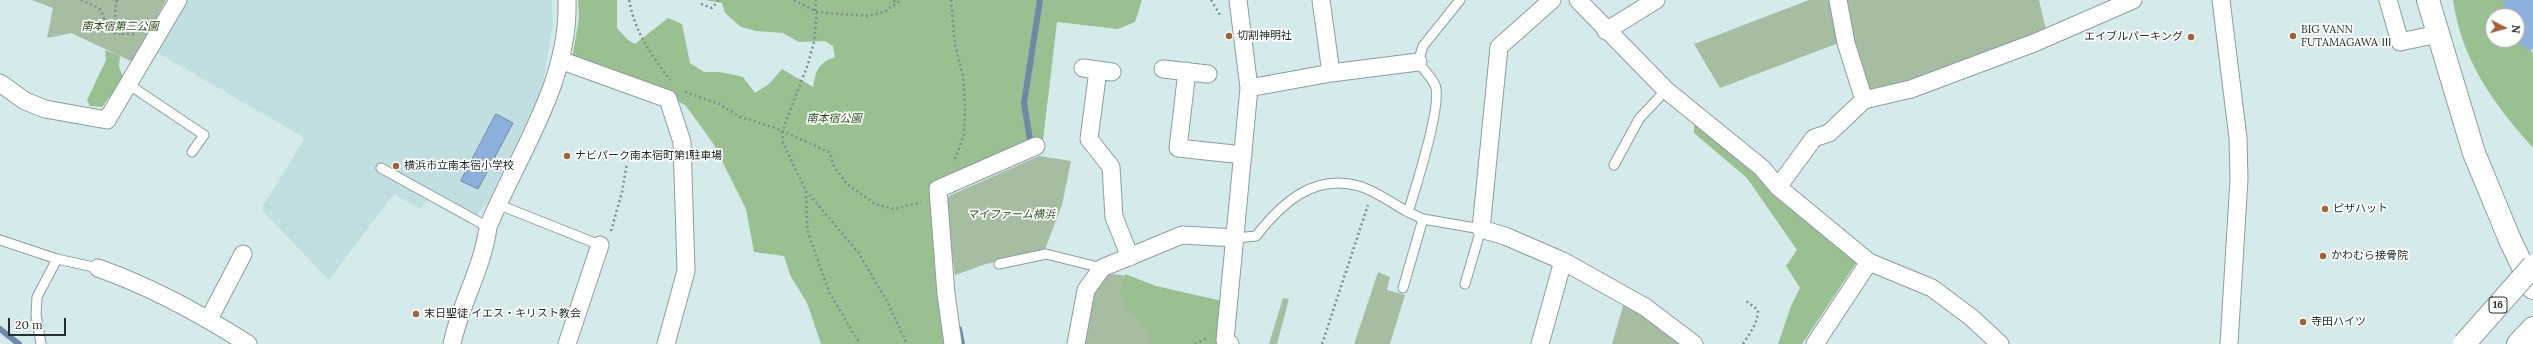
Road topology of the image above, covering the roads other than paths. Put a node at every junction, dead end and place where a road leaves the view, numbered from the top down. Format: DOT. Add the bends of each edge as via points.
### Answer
graph roads {
  1 [pos="178,0"];
  2 [pos="567,0"];
  3 [pos="1238,0"];
  4 [pos="1321,0"];
  5 [pos="1460,0"];
  6 [pos="1552,0"];
  7 [pos="1578,0"];
  8 [pos="1656,0"];
  9 [pos="1838,0"];
  10 [pos="2134,0"];
  11 [pos="2221,0"];
  12 [pos="2388,0"];
  13 [pos="2428,0"];
  14 [pos="1606,30"];
  15 [pos="2438,34"];
  16 [pos="560,60"];
  17 [pos="1418,62"];
  18 [pos="1163,69"];
  19 [pos="1097,70"];
  20 [pos="1187,71"];
  21 [pos="1331,73"];
  22 [pos="1208,74"];
  23 [pos="0,83"];
  24 [pos="128,84"];
  25 [pos="1249,88"];
  26 [pos="1666,90"];
  27 [pos="1864,100"];
  28 [pos="1036,146"];
  29 [pos="192,152"];
  30 [pos="1243,155"];
  31 [pos="1614,165"];
  32 [pos="381,168"];
  33 [pos="1778,187"];
  34 [pos="497,204"];
  35 [pos="1408,212"];
  36 [pos="1423,219"];
  37 [pos="488,227"];
  38 [pos="1481,229"];
  39 [pos="1236,238"];
  40 [pos="0,240"];
  41 [pos="600,245"];
  42 [pos="244,254"];
  43 [pos="1130,257"];
  44 [pos="57,259"];
  45 [pos="1563,261"];
  46 [pos="1869,262"];
  47 [pos="999,264"];
  48 [pos="2533,266"];
  49 [pos="98,268"];
  50 [pos="1102,268"];
  51 [pos="1465,284"];
  52 [pos="1403,288"];
  53 [pos="2533,288"];
  54 [pos="208,319"];
  55 [pos="2533,328"];
  56 [pos="1227,343"];
  57 [pos="41,344"];
  58 [pos="248,344"];
  59 [pos="452,344"];
  60 [pos="567,344"];
  61 [pos="666,344"];
  62 [pos="953,344"];
  63 [pos="1076,344"];
  64 [pos="1540,344"];
  65 [pos="1694,344"];
  66 [pos="1815,344"];
  67 [pos="2000,344"];
  68 [pos="2229,344"];
  69 [pos="2464,344"];
  70 [pos="2518,344"];
  1 -- 24 [label="street"];
  2 -- 16 [label="street" via="568,20"];
  3 -- 25 [label="street"];
  4 -- 21 [label="street"];
  5 -- 17 [label="lane" via="1422,46"];
  6 -- 38 [label="street" via="1499,47"];
  7 -- 14 [label="street"];
  8 -- 14 [label="street"];
  9 -- 27 [label="street" via="1846,43"];
  10 -- 27 [label="street" via="2034,43 1912,89"];
  11 -- 68 [label="street" via="2238,138 2239,179"];
  12 -- 15 [label="street" via="2400,42"];
  13 -- 15 [label="main road"];
  14 -- 26 [label="street"];
  15 -- 53 [label="main road" via="2474,153"];
  16 -- 34 [label="street" via="552,89"];
  16 -- 61 [label="street" via="672,94 682,142 686,271"];
  17 -- 21 [label="street"];
  17 -- 35 [label="lane" via="1435,85 1436,96 1426,148"];
  18 -- 20 [label="street"];
  19 -- 43 [label="street" via="1089,139 1111,167 1114,217"];
  20 -- 22 [label="street"];
  20 -- 30 [label="street" via="1178,148"];
  21 -- 25 [label="street"];
  23 -- 24 [label="street" via="25,101 45,109 107,120"];
  24 -- 29 [label="lane" via="204,136"];
  25 -- 30 [label="street"];
  26 -- 31 [label="lane" via="1639,119"];
  26 -- 33 [label="street" via="1762,168"];
  27 -- 33 [label="street" via="1829,133 1814,138"];
  28 -- 62 [label="street" via="938,189"];
  30 -- 39 [label="street"];
  32 -- 37 [label="lane"];
  33 -- 46 [label="street"];
  34 -- 37 [label="street"];
  34 -- 41 [label="lane"];
  35 -- 36 [label="lane"];
  35 -- 39 [label="lane" via="1360,186 1337,183 1312,187 1299,194 1275,212 1256,236"];
  36 -- 38 [label="lane"];
  36 -- 52 [label="lane"];
  37 -- 59 [label="street" via="485,248 456,325"];
  38 -- 45 [label="street" via="1505,236"];
  38 -- 51 [label="lane"];
  39 -- 43 [label="street" via="1182,235"];
  39 -- 56 [label="street"];
  40 -- 44 [label="lane"];
  41 -- 60 [label="street"];
  42 -- 54 [label="street"];
  43 -- 50 [label="street"];
  44 -- 49 [label="lane"];
  44 -- 57 [label="lane" via="37,297 36,315"];
  45 -- 64 [label="street"];
  45 -- 65 [label="street" via="1645,307"];
  46 -- 66 [label="street"];
  46 -- 67 [label="street" via="1932,288 1972,318"];
  47 -- 50 [label="lane" via="1046,254"];
  48 -- 69 [label="main road, 16, bridge"];
  49 -- 54 [label="street" via="133,281"];
  50 -- 63 [label="street" via="1086,290"];
  54 -- 58 [label="street"];
  55 -- 70 [label="main road"];
}
